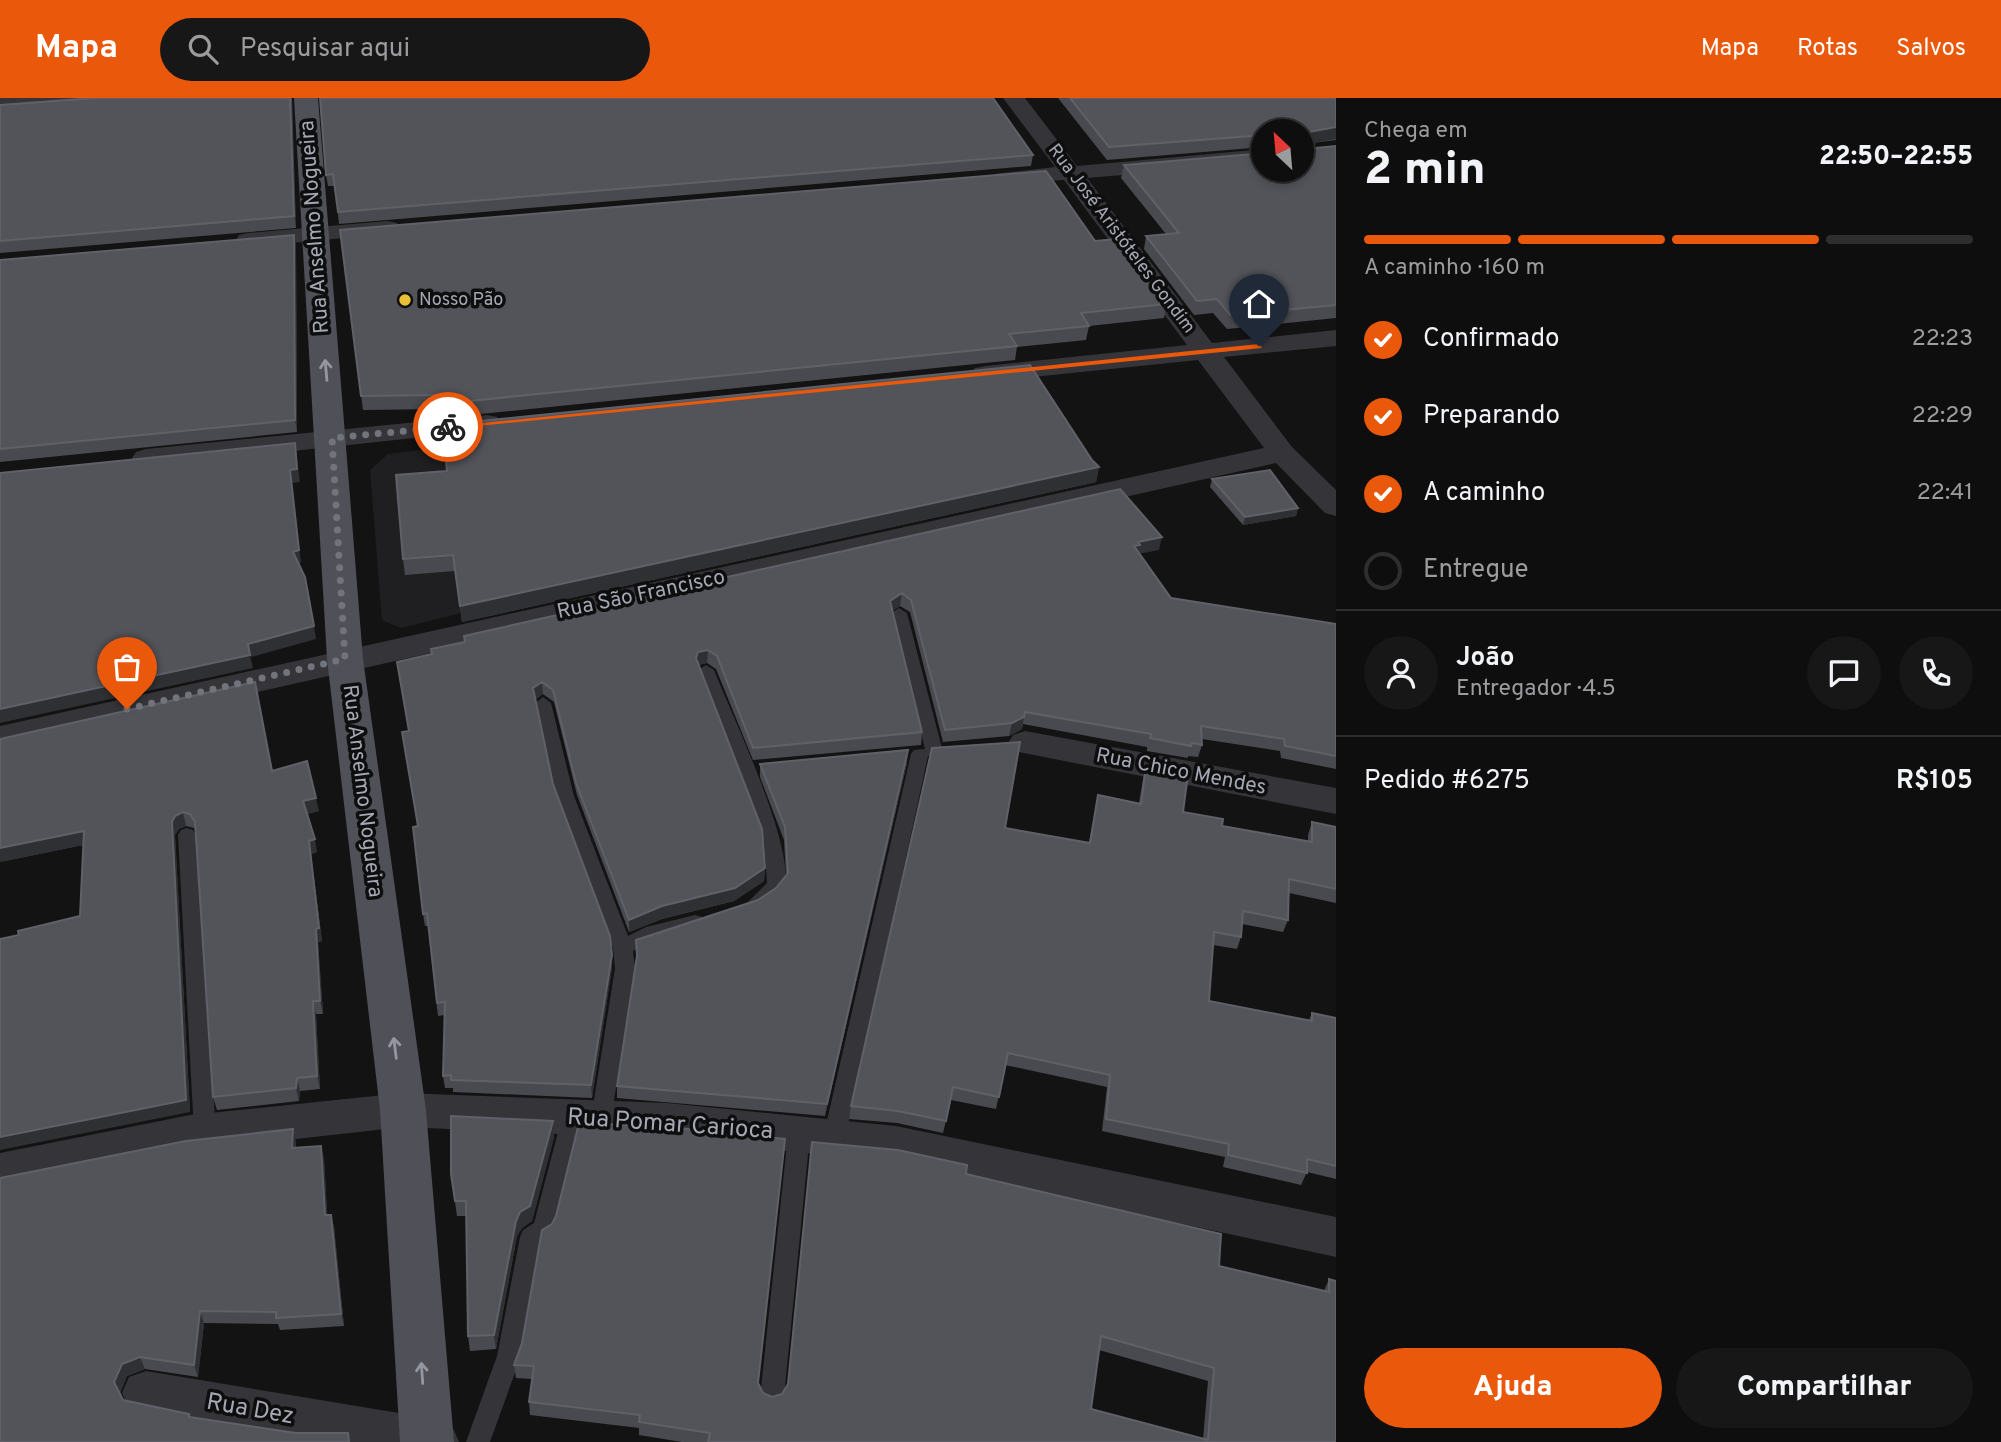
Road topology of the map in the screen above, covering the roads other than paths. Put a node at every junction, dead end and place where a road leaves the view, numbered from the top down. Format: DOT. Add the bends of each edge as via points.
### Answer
graph roads {
  1 [pos="79,98"];
  2 [pos="306,98"];
  3 [pos="1014,98"];
  4 [pos="0,104"];
  5 [pos="1251,157"];
  6 [pos="1070,173"];
  7 [pos="974,181"];
  8 [pos="411,226"];
  9 [pos="315,234"];
  10 [pos="219,243"];
  11 [pos="1336,338"];
  12 [pos="1208,352"];
  13 [pos="959,376"];
  14 [pos="516,420"];
  15 [pos="332,438"];
  16 [pos="1282,453"];
  17 [pos="125,460"];
  18 [pos="1336,507"];
  19 [pos="899,613"];
  20 [pos="345,659"];
  21 [pos="706,670"];
  22 [pos="543,703"];
  23 [pos="0,738"];
  24 [pos="1019,743"];
  25 [pos="1336,801"];
  26 [pos="187,835"];
  27 [pos="740,910"];
  28 [pos="713,917"];
  29 [pos="623,948"];
  30 [pos="403,1110"];
  31 [pos="587,1118"];
  32 [pos="205,1132"];
  33 [pos="817,1137"];
  34 [pos="0,1171"];
  35 [pos="1336,1237"];
  36 [pos="146,1393"];
  37 [pos="772,1397"];
  38 [pos="430,1442"];
  39 [pos="478,1442"];
  1 -- 4 [label="street"];
  2 -- 9 [label="main road, Rua Anselmo Nogueira"];
  3 -- 6 [label="street, Rua José Aristóteles Gondim"];
  5 -- 6 [label="street"];
  6 -- 7 [label="street"];
  6 -- 12 [label="street, Rua José Aristóteles Gondim"];
  8 -- 9 [label="street"];
  9 -- 10 [label="street"];
  15 -- 9 [label="main road, Rua Anselmo Nogueira, one-way"];
  11 -- 12 [label="street"];
  12 -- 13 [label="street"];
  12 -- 16 [label="street, Rua José Aristóteles Gondim"];
  14 -- 15 [label="street"];
  15 -- 17 [label="street"];
  15 -- 20 [label="main road, Rua Anselmo Nogueira"];
  16 -- 18 [label="street, Rua José Aristóteles Gondim"];
  16 -- 20 [label="street, Rua São Francisco"];
  19 -- 33 [label="lane" via="927,753"];
  20 -- 23 [label="street, Rua São Francisco"];
  30 -- 20 [label="main road, Rua Anselmo Nogueira, one-way"];
  21 -- 27 [label="lane" via="753,770 773,841 776,884 768,895"];
  22 -- 29 [label="lane" via="565,796"];
  24 -- 25 [label="street, Rua Chico Mendes"];
  26 -- 32 [label="lane"];
  28 -- 29 [label="lane" via="646,934"];
  29 -- 31 [label="lane" via="625,968"];
  30 -- 31 [label="street, Rua Pomar Carioca"];
  30 -- 32 [label="street, Rua Pomar Carioca"];
  38 -- 30 [label="main road, Rua Anselmo Nogueira, one-way"];
  31 -- 33 [label="street, Rua Pomar Carioca" via="667,1121"];
  31 -- 39 [label="lane" via="544,1229 531,1237 509,1356"];
  32 -- 34 [label="street, Rua Pomar Carioca"];
  33 -- 35 [label="street, Rua Pomar Carioca" via="896,1144"];
  33 -- 37 [label="lane"];
  36 -- 38 [label="street, Rua Dez"];
}
